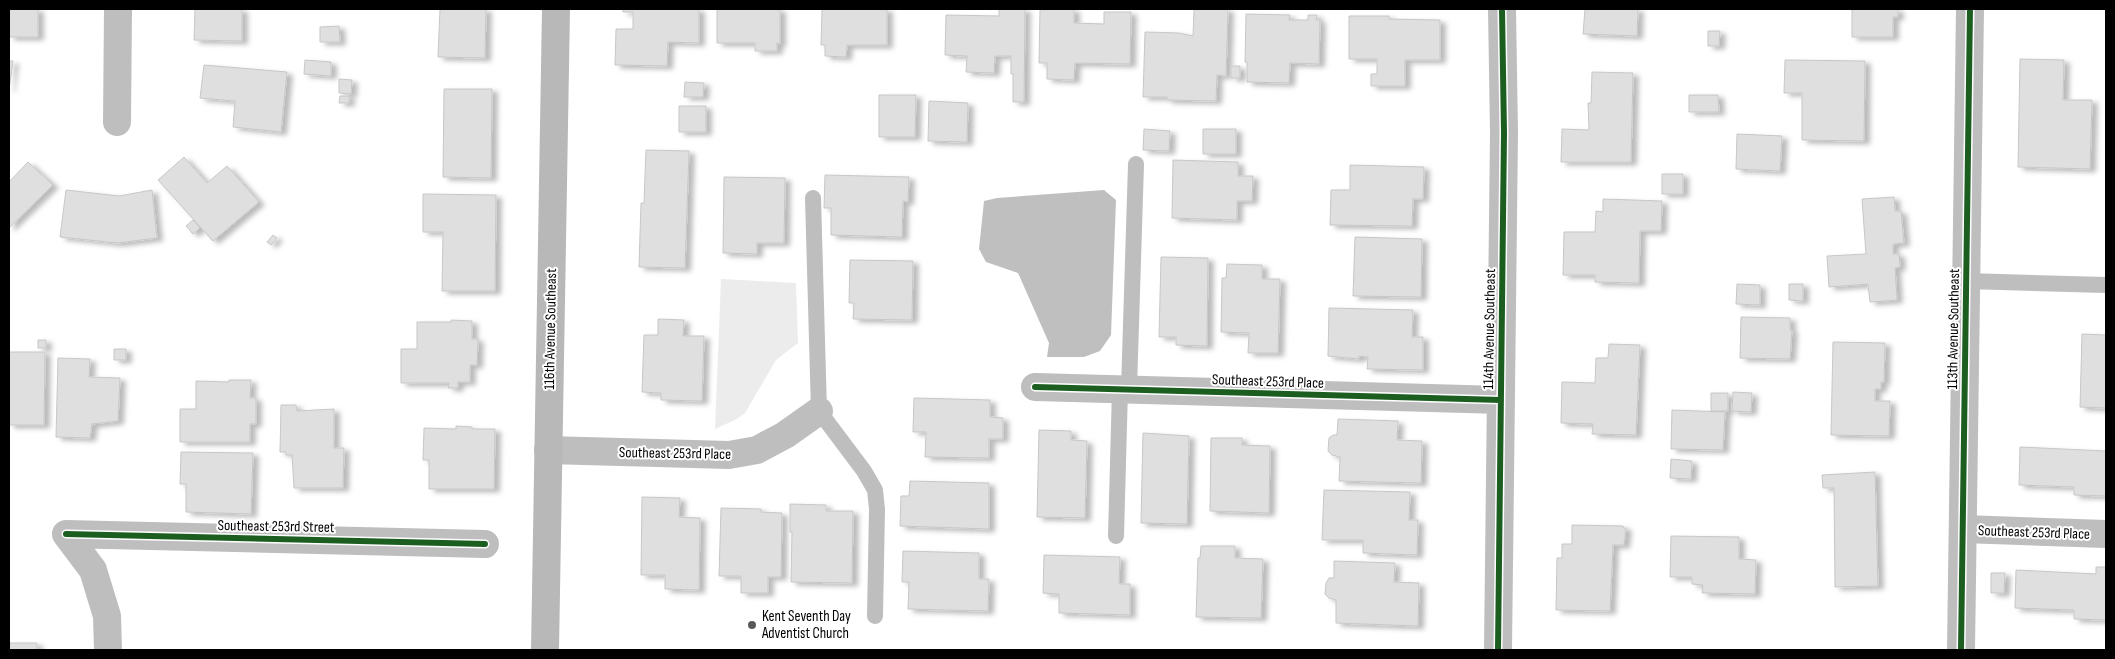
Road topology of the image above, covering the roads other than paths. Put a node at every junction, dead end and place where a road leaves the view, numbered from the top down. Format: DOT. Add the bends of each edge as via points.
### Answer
graph roads {
  1 [pos="118,9"];
  2 [pos="556,9"];
  3 [pos="1502,9"];
  4 [pos="1970,9"];
  5 [pos="117,122"];
  6 [pos="1136,164"];
  7 [pos="813,198"];
  8 [pos="1966,281"];
  9 [pos="2106,285"];
  10 [pos="1035,386"];
  11 [pos="1125,389"];
  12 [pos="1501,400"];
  13 [pos="819,411"];
  14 [pos="548,450"];
  15 [pos="1963,529"];
  16 [pos="2106,534"];
  17 [pos="1116,536"];
  18 [pos="485,544"];
  19 [pos="875,616"];
  20 [pos="108,650"];
  21 [pos="545,650"];
  22 [pos="1498,650"];
  23 [pos="1961,650"];
  1 -- 5 [label="street"];
  2 -- 14 [label="main road, 116th Avenue Southeast"];
  3 -- 12 [label="street, 114th Avenue Southeast"];
  4 -- 8 [label="street, 113th Avenue Southeast"];
  6 -- 11 [label="lane"];
  7 -- 13 [label="lane"];
  8 -- 9 [label="lane"];
  8 -- 15 [label="street, 113th Avenue Southeast"];
  10 -- 11 [label="street, Southeast 253rd Place"];
  11 -- 12 [label="street, Southeast 253rd Place"];
  11 -- 17 [label="lane"];
  12 -- 22 [label="street, 114th Avenue Southeast"];
  13 -- 14 [label="street, Southeast 253rd Place" via="757,450 730,455"];
  13 -- 19 [label="lane" via="875,490"];
  14 -- 21 [label="main road, 116th Avenue Southeast"];
  15 -- 16 [label="street, Southeast 253rd Place"];
  15 -- 23 [label="street, 113th Avenue Southeast"];
  18 -- 20 [label="street, Southeast 253rd Street" via="66,534 92,570 107,616"];
}
